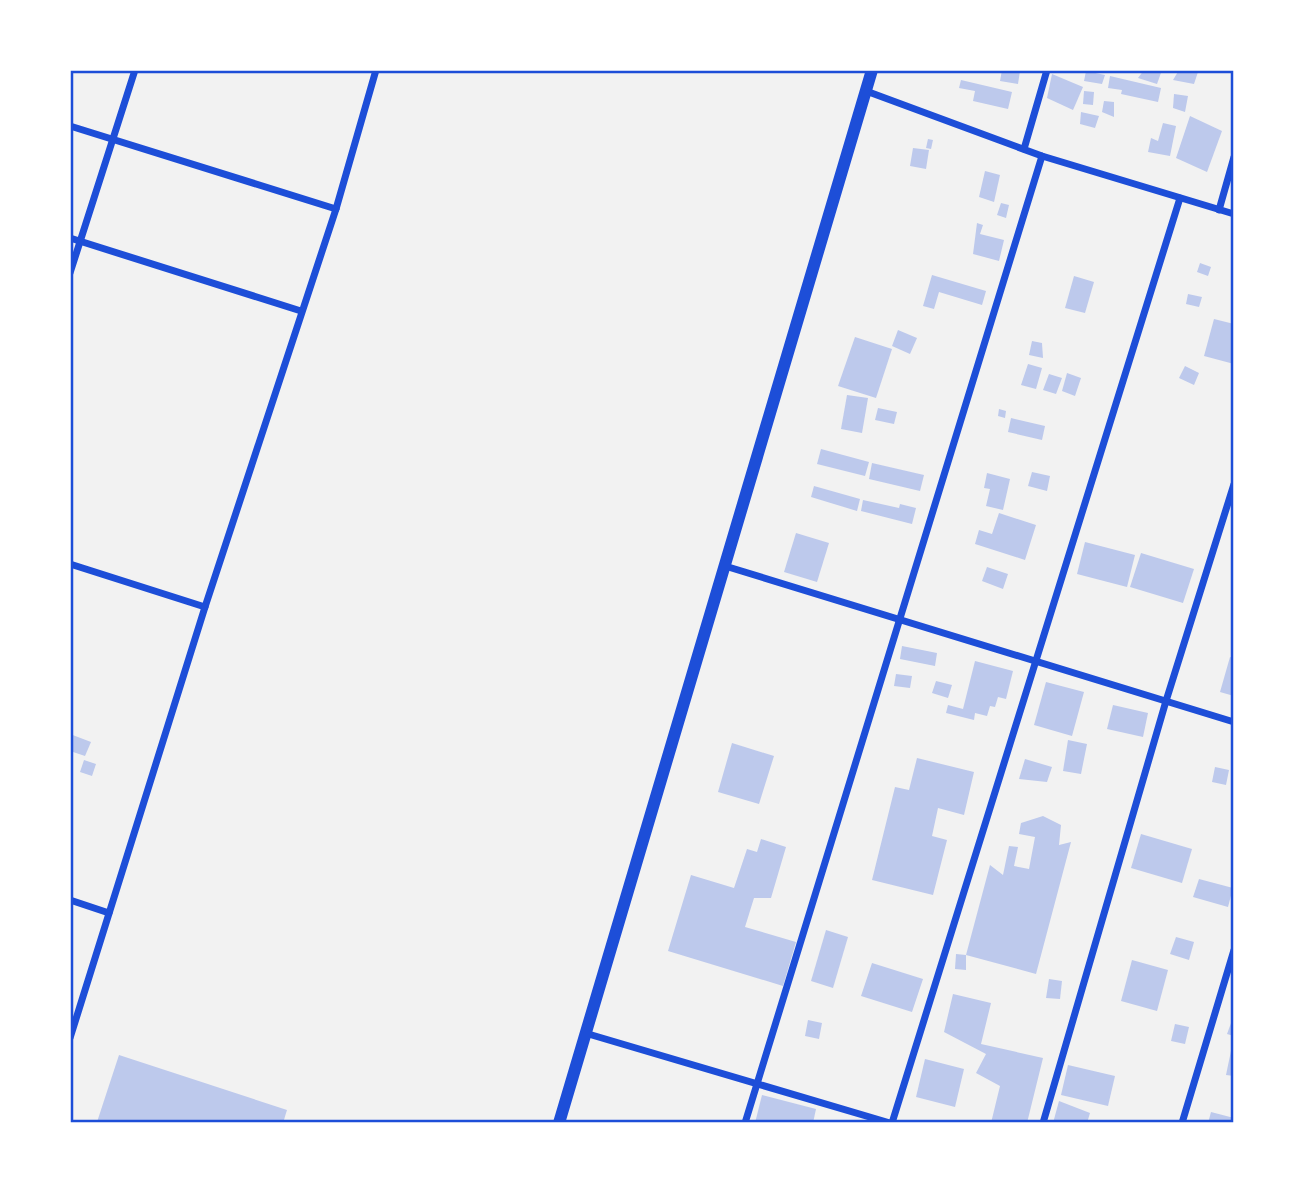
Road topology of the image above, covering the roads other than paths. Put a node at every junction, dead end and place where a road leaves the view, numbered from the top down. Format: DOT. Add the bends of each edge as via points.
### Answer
graph roads {
  1 [pos="135,70"];
  2 [pos="376,70"];
  3 [pos="872,70"];
  4 [pos="1047,70"];
  5 [pos="866,91"];
  6 [pos="70,126"];
  7 [pos="113,139"];
  8 [pos="1024,149"];
  9 [pos="1042,156"];
  10 [pos="1234,157"];
  11 [pos="1180,198"];
  12 [pos="336,209"];
  13 [pos="1219,210"];
  14 [pos="1234,214"];
  15 [pos="70,238"];
  16 [pos="81,242"];
  17 [pos="70,273"];
  18 [pos="301,311"];
  19 [pos="1234,484"];
  20 [pos="70,564"];
  21 [pos="725,566"];
  22 [pos="205,607"];
  23 [pos="899,618"];
  24 [pos="1035,660"];
  25 [pos="1166,701"];
  26 [pos="1234,722"];
  27 [pos="70,900"];
  28 [pos="109,913"];
  29 [pos="1234,950"];
  30 [pos="585,1034"];
  31 [pos="70,1038"];
  32 [pos="758,1082"];
  33 [pos="559,1123"];
  34 [pos="745,1123"];
  35 [pos="891,1123"];
  36 [pos="1043,1123"];
  37 [pos="1182,1123"];
  1 -- 7 [label="street"];
  2 -- 12 [label="street"];
  3 -- 5 [label="street"];
  4 -- 8 [label="street"];
  5 -- 8 [label="street"];
  5 -- 21 [label="street"];
  6 -- 7 [label="street"];
  7 -- 12 [label="street"];
  7 -- 16 [label="street"];
  8 -- 9 [label="street"];
  9 -- 11 [label="street"];
  9 -- 23 [label="street"];
  10 -- 13 [label="street"];
  11 -- 13 [label="street"];
  11 -- 24 [label="street"];
  12 -- 18 [label="street"];
  13 -- 14 [label="street"];
  15 -- 16 [label="street"];
  16 -- 17 [label="street"];
  16 -- 18 [label="street"];
  18 -- 22 [label="street"];
  19 -- 25 [label="street"];
  20 -- 22 [label="street"];
  21 -- 23 [label="street"];
  21 -- 30 [label="street"];
  22 -- 28 [label="street"];
  23 -- 24 [label="street"];
  23 -- 32 [label="street"];
  24 -- 25 [label="street"];
  24 -- 35 [label="street"];
  25 -- 26 [label="street"];
  25 -- 36 [label="street"];
  27 -- 28 [label="street"];
  28 -- 31 [label="street"];
  29 -- 37 [label="street"];
  30 -- 32 [label="street"];
  30 -- 33 [label="street"];
  32 -- 34 [label="street"];
  32 -- 35 [label="street"];
}
